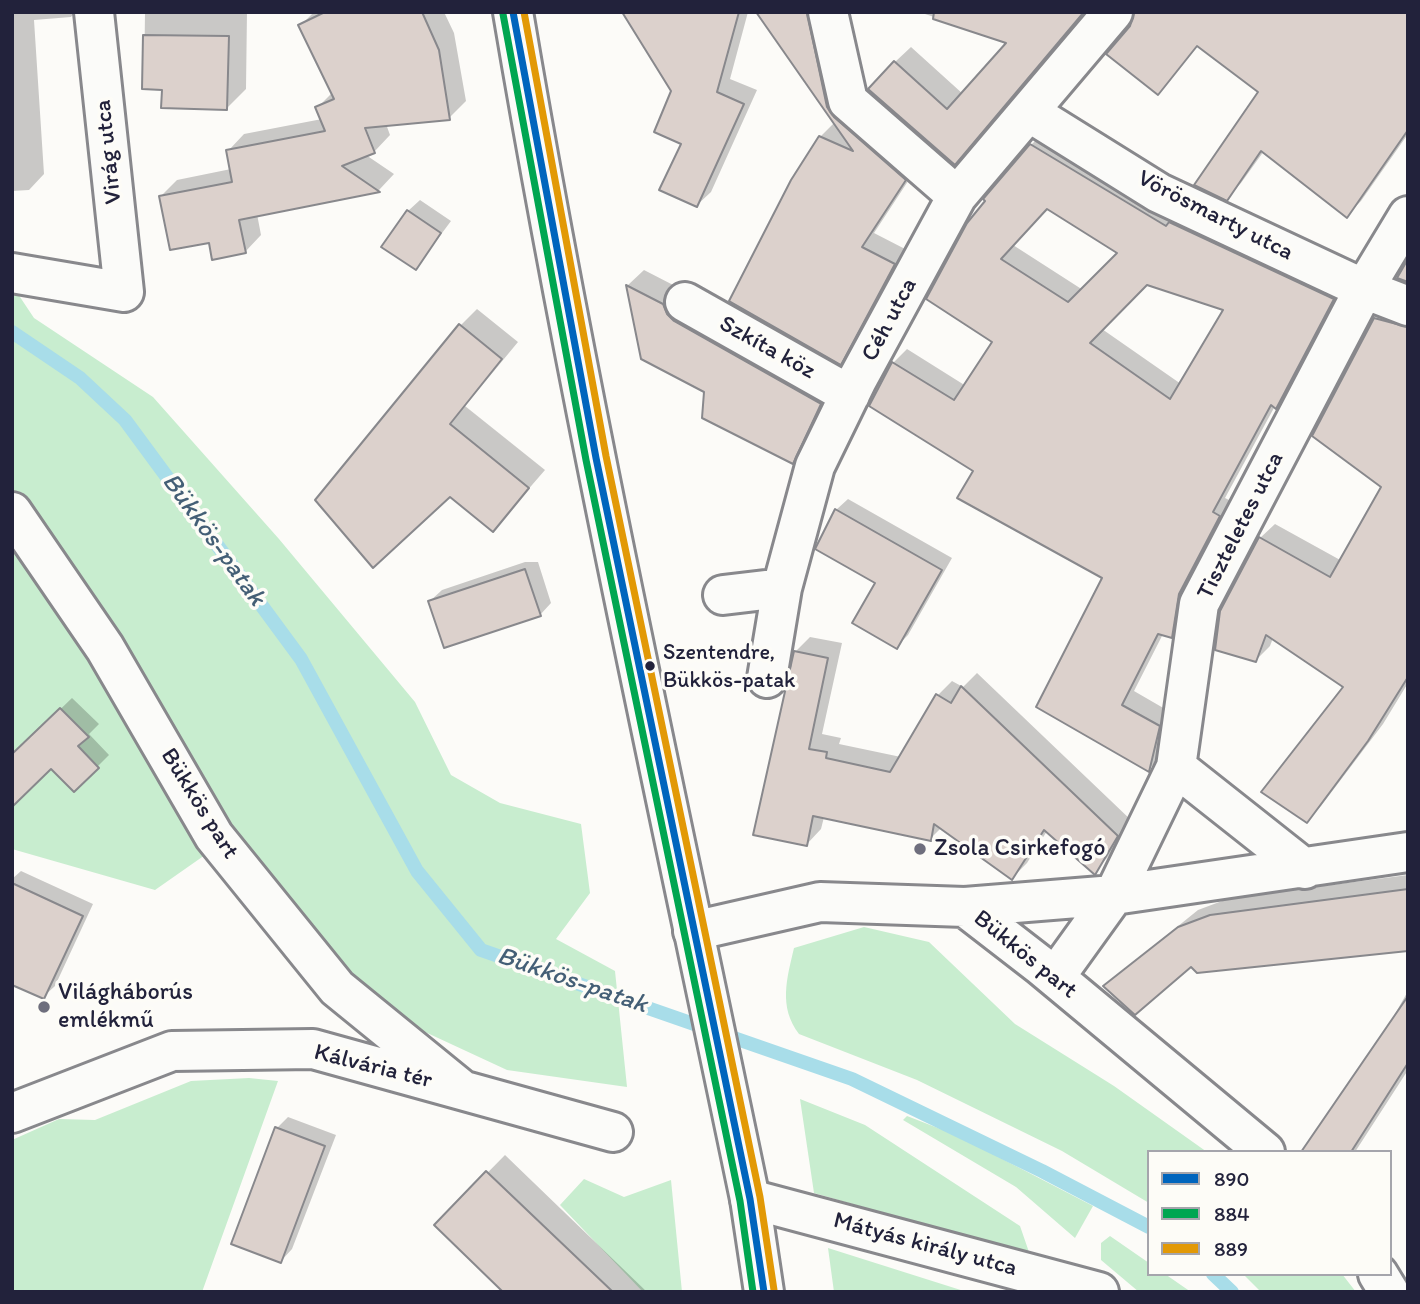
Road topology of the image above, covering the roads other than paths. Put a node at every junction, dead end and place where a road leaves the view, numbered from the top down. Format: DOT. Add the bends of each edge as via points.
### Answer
graph roads {
  1 [pos="94,12"];
  2 [pos="513,12"];
  3 [pos="828,12"];
  4 [pos="1113,12"];
  5 [pos="1030,112"];
  6 [pos="957,196"];
  7 [pos="1408,216"];
  8 [pos="12,273"];
  9 [pos="1364,289"];
  10 [pos="685,302"];
  11 [pos="1408,306"];
  12 [pos="850,395"];
  13 [pos="12,512"];
  14 [pos="782,588"];
  15 [pos="723,595"];
  16 [pos="767,678"];
  17 [pos="1176,767"];
  18 [pos="1408,852"];
  19 [pos="1305,869"];
  20 [pos="1114,895"];
  21 [pos="965,907"];
  22 [pos="695,942"];
  23 [pos="1055,977"];
  24 [pos="461,1089"];
  25 [pos="12,1113"];
  26 [pos="613,1132"];
  27 [pos="1263,1150"];
  28 [pos="750,1199"];
  29 [pos="1379,1276"];
  30 [pos="1098,1291"];
  31 [pos="764,1292"];
  32 [pos="1390,1292"];
  1 -- 8 [label="street, Virág utca" via="124,292"];
  2 -- 22 [label="street" via="538,160"];
  3 -- 6 [label="street" via="848,100"];
  4 -- 5 [label="street, Céh utca"];
  5 -- 6 [label="street, Céh utca"];
  5 -- 9 [label="street, Vörösmarty utca" via="1159,193"];
  6 -- 12 [label="street, Céh utca"];
  7 -- 9 [label="street, Tiszteletes utca"];
  9 -- 11 [label="street, Vörösmarty utca"];
  9 -- 17 [label="street, Tiszteletes utca" via="1199,604"];
  10 -- 12 [label="street, Szkíta köz"];
  12 -- 14 [label="street, Céh utca" via="814,466"];
  13 -- 24 [label="street, Bükkös part" via="105,648 214,836 337,988"];
  14 -- 15 [label="street"];
  14 -- 16 [label="street, Céh utca"];
  17 -- 19 [label="street"];
  17 -- 20 [label="street, Tiszteletes utca"];
  18 -- 19 [label="street"];
  19 -- 20 [label="street"];
  20 -- 21 [label="street"];
  20 -- 23 [label="street, Tiszteletes utca"];
  21 -- 22 [label="street, Bükkös part" via="820,902"];
  21 -- 23 [label="street, Bükkös part"];
  22 -- 28 [label="street"];
  23 -- 27 [label="street, Bükkös part"];
  24 -- 25 [label="street, Kálvária tér" via="313,1049 172,1051"];
  24 -- 26 [label="street, Kálvária tér"];
  28 -- 30 [label="street, Mátyás király utca"];
  28 -- 31 [label="street"];
  29 -- 32 [label="street"];
}
